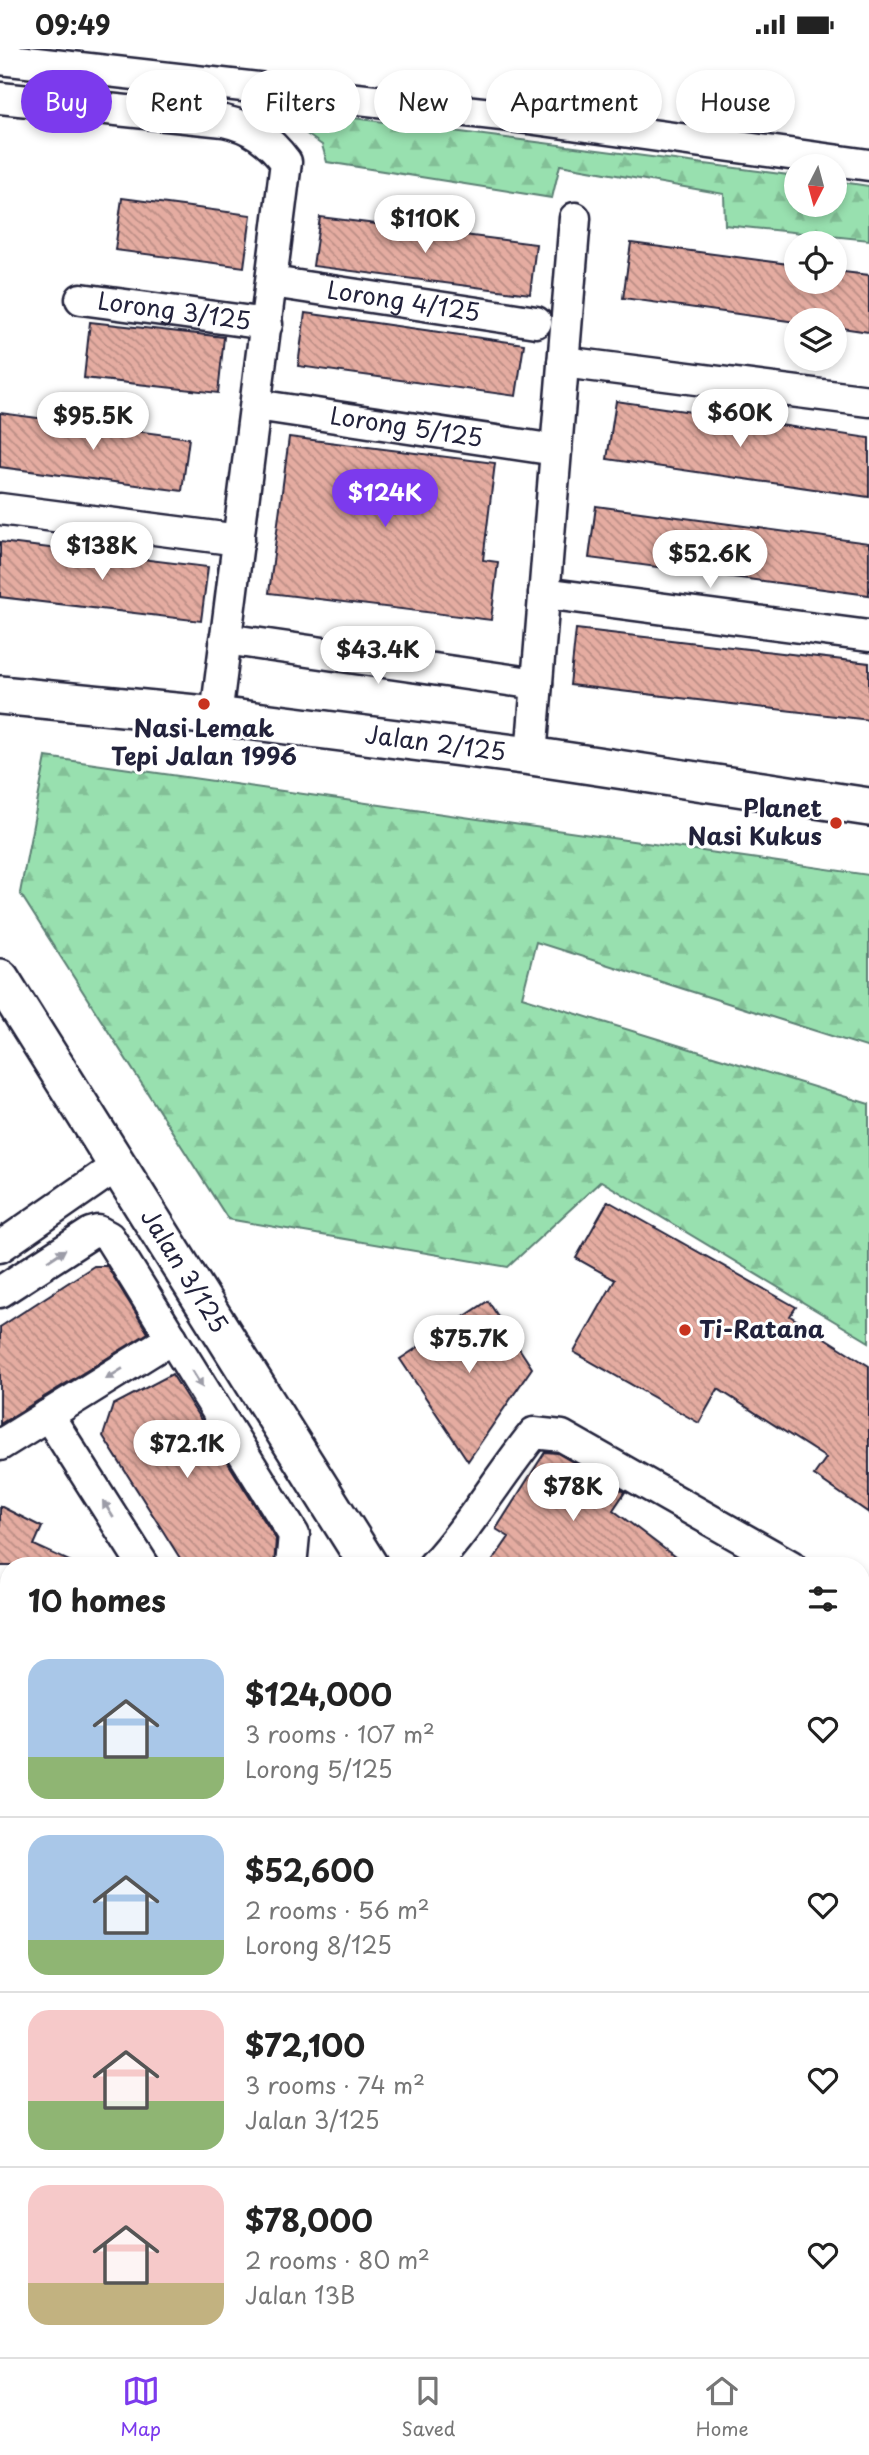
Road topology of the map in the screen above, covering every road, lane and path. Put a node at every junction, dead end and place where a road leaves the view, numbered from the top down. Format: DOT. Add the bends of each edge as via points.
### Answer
graph roads {
  1 [pos="0,59"];
  2 [pos="0,98"];
  3 [pos="869,165"];
  4 [pos="575,218"];
  5 [pos="272,282"];
  6 [pos="81,299"];
  7 [pos="536,323"];
  8 [pos="267,324"];
  9 [pos="563,362"];
  10 [pos="869,401"];
  11 [pos="256,405"];
  12 [pos="556,450"];
  13 [pos="0,509"];
  14 [pos="239,540"];
  15 [pos="544,593"];
  16 [pos="869,636"];
  17 [pos="226,639"];
  18 [pos="537,684"];
  19 [pos="0,695"];
  20 [pos="216,716"];
  21 [pos="531,757"];
  22 [pos="869,807"];
  23 [pos="0,978"];
  24 [pos="118,1165"];
  25 [pos="0,1247"];
  26 [pos="0,1292"];
  27 [pos="172,1338"];
  28 [pos="48,1415"];
  29 [pos="0,1445"];
  30 [pos="138,1557"];
  31 [pos="292,1557"];
  32 [pos="363,1557"];
  33 [pos="441,1557"];
  34 [pos="775,1557"];
  1 -- 3 [label="street" via="528,118"];
  2 -- 5 [label="street" via="211,119 239,124 272,143 286,162"];
  4 -- 9 [label="street"];
  5 -- 7 [label="street, Lorong 4/125"];
  5 -- 8 [label="street"];
  6 -- 8 [label="street, Lorong 3/125"];
  8 -- 11 [label="street"];
  9 -- 10 [label="street"];
  9 -- 12 [label="street"];
  11 -- 12 [label="street, Lorong 5/125"];
  11 -- 14 [label="street"];
  12 -- 15 [label="street"];
  13 -- 14 [label="street"];
  14 -- 17 [label="street"];
  15 -- 16 [label="street"];
  15 -- 18 [label="street"];
  17 -- 18 [label="street"];
  17 -- 20 [label="street"];
  18 -- 21 [label="street"];
  19 -- 20 [label="street, Jalan 2/125"];
  20 -- 21 [label="street, Jalan 2/125"];
  21 -- 22 [label="street, Jalan 2/125"];
  23 -- 24 [label="street, Jalan 3/125"];
  24 -- 25 [label="street"];
  24 -- 32 [label="street, Jalan 3/125"];
  26 -- 27 [label="street, one-way" via="98,1231 104,1233"];
  27 -- 28 [label="street, one-way"];
  27 -- 31 [label="street, one-way" via="294,1535"];
  28 -- 29 [label="street"];
  30 -- 28 [label="street, one-way"];
  33 -- 34 [label="street" via="534,1433 562,1436"];
}
